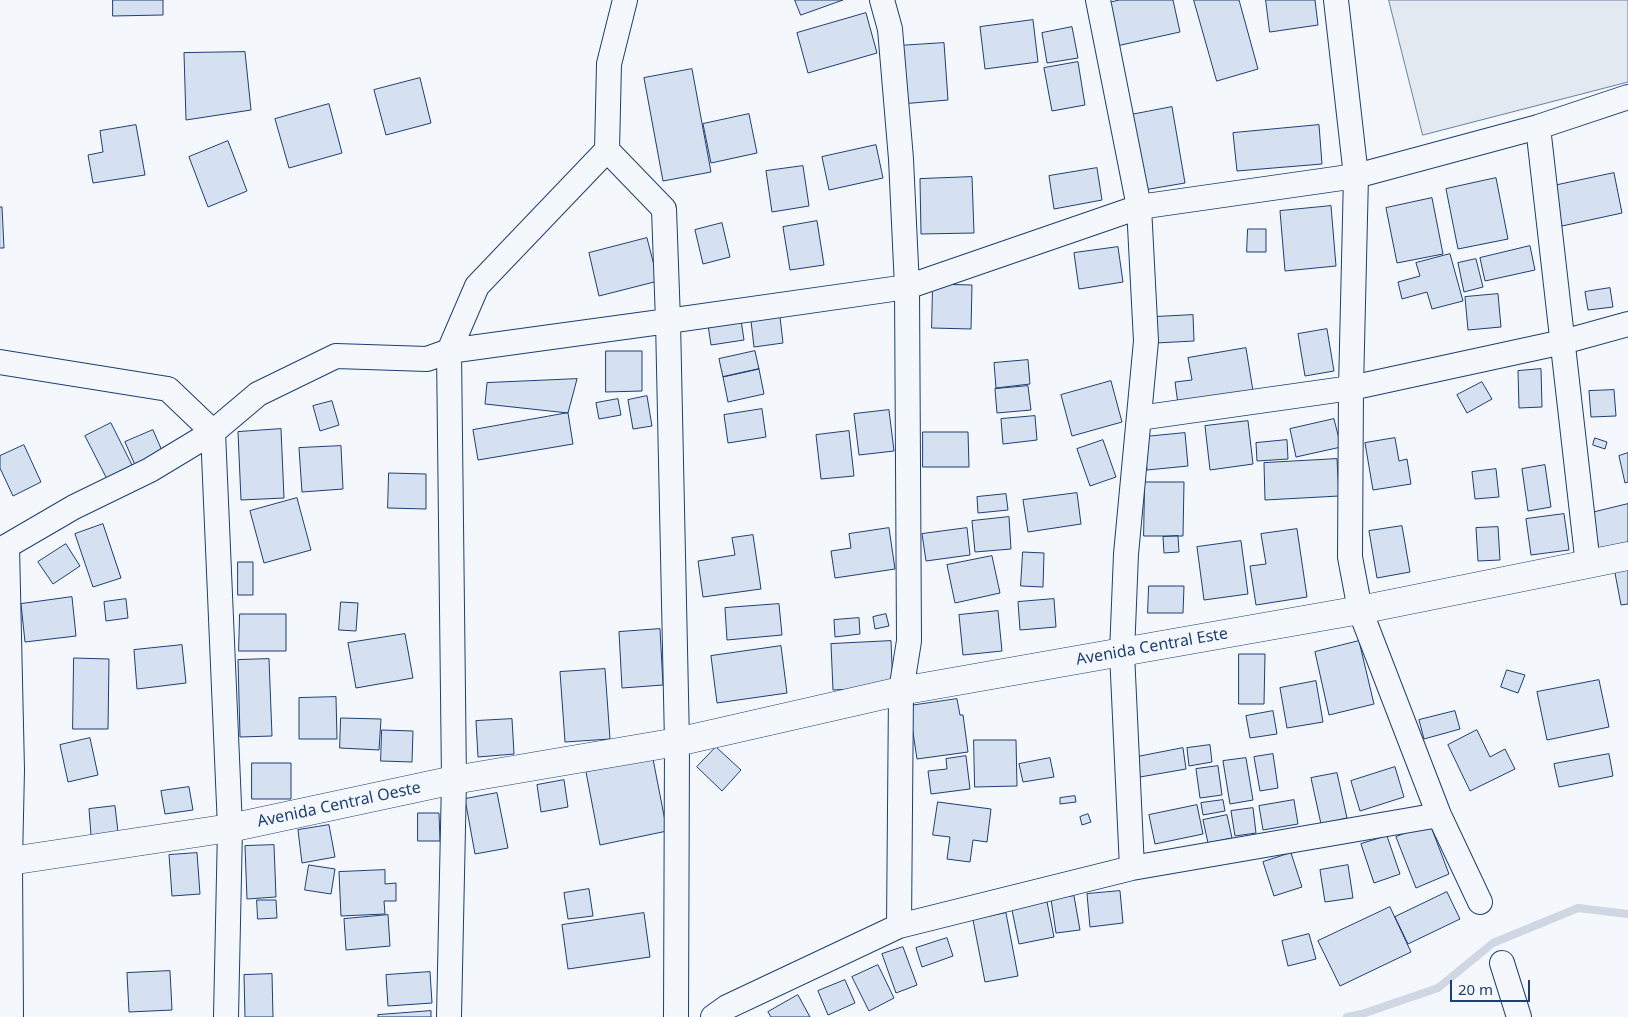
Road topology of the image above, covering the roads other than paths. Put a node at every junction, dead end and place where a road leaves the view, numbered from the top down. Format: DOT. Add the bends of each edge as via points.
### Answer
graph roads {
  1 [pos="625,0"];
  2 [pos="882,0"];
  3 [pos="1098,0"];
  4 [pos="1336,0"];
  5 [pos="1628,97"];
  6 [pos="1538,127"];
  7 [pos="607,150"];
  8 [pos="1356,176"];
  9 [pos="1139,207"];
  10 [pos="906,287"];
  11 [pos="668,321"];
  12 [pos="1628,324"];
  13 [pos="1563,342"];
  14 [pos="449,351"];
  15 [pos="0,362"];
  16 [pos="1351,388"];
  17 [pos="1139,418"];
  18 [pos="213,432"];
  19 [pos="3,547"];
  20 [pos="1628,556"];
  21 [pos="1588,565"];
  22 [pos="1360,610"];
  23 [pos="1122,653"];
  24 [pos="901,691"];
  25 [pos="677,742"];
  26 [pos="454,780"];
  27 [pos="1439,815"];
  28 [pos="230,828"];
  29 [pos="5,862"];
  30 [pos="1132,868"];
  31 [pos="1480,902"];
  32 [pos="899,926"];
  33 [pos="1502,963"];
  34 [pos="11,1017"];
  35 [pos="226,1017"];
  36 [pos="449,1017"];
  37 [pos="676,1017"];
  38 [pos="713,1017"];
  39 [pos="1519,1017"];
  1 -- 7 [label="street" via="609,64"];
  2 -- 10 [label="street" via="890,29 901,159"];
  3 -- 9 [label="street"];
  4 -- 8 [label="street"];
  5 -- 6 [label="street"];
  6 -- 8 [label="street"];
  6 -- 13 [label="street"];
  7 -- 11 [label="street" via="664,210"];
  7 -- 14 [label="street" via="477,286"];
  8 -- 9 [label="street"];
  8 -- 16 [label="street"];
  9 -- 10 [label="street"];
  9 -- 17 [label="street" via="1146,341"];
  10 -- 11 [label="street"];
  10 -- 24 [label="street" via="909,641"];
  11 -- 14 [label="street"];
  11 -- 25 [label="street"];
  12 -- 13 [label="street"];
  13 -- 16 [label="street"];
  13 -- 21 [label="street"];
  14 -- 18 [label="street" via="427,359 336,356 258,394"];
  14 -- 26 [label="street"];
  15 -- 18 [label="street" via="168,389"];
  16 -- 17 [label="street"];
  16 -- 22 [label="street" via="1350,557"];
  17 -- 23 [label="street" via="1126,554"];
  18 -- 19 [label="street" via="150,470"];
  18 -- 28 [label="street"];
  19 -- 29 [label="street" via="12,770"];
  20 -- 21 [label="street, Avenida Central Este"];
  21 -- 22 [label="street, Avenida Central Este"];
  22 -- 23 [label="street, Avenida Central Este"];
  22 -- 27 [label="street"];
  23 -- 24 [label="street, Avenida Central Este"];
  23 -- 30 [label="street"];
  24 -- 25 [label="street, Avenida Central Este"];
  24 -- 32 [label="street"];
  25 -- 26 [label="street, Avenida Central Oeste"];
  25 -- 37 [label="street"];
  26 -- 28 [label="street, Avenida Central Oeste"];
  26 -- 36 [label="street"];
  27 -- 30 [label="street"];
  27 -- 31 [label="street"];
  28 -- 29 [label="street, Avenida Central Oeste"];
  28 -- 35 [label="street"];
  29 -- 34 [label="street"];
  30 -- 32 [label="street"];
  32 -- 38 [label="street" via="727,1007"];
  33 -- 39 [label="street"];
}
